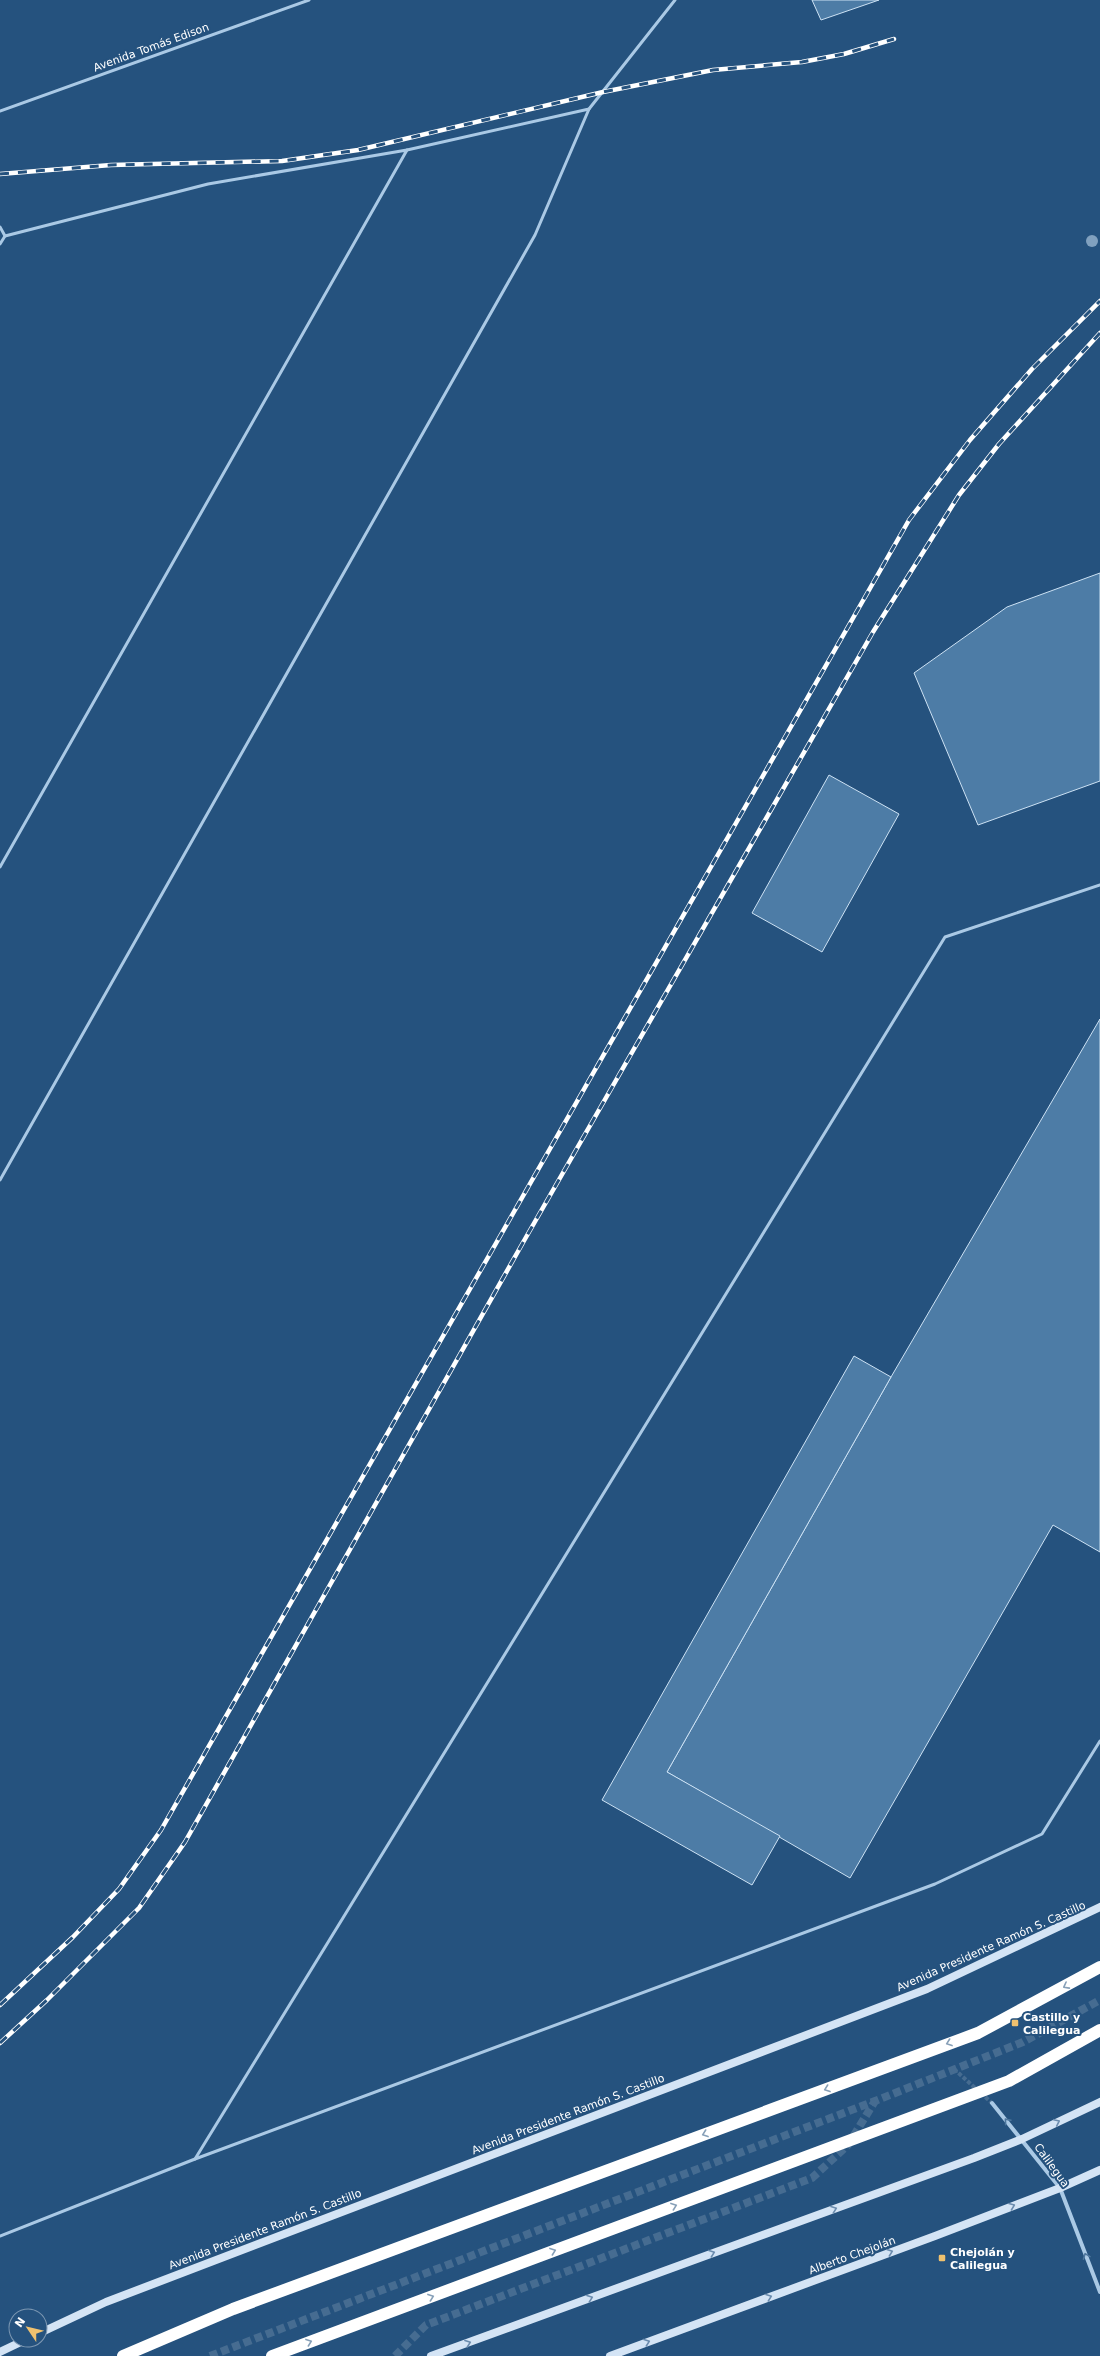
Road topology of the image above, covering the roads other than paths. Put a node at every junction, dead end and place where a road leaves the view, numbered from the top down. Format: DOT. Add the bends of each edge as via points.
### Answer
graph roads {
  1 [pos="309,0"];
  2 [pos="675,0"];
  3 [pos="589,109"];
  4 [pos="0,111"];
  5 [pos="407,150"];
  6 [pos="0,227"];
  7 [pos="5,236"];
  8 [pos="0,244"];
  9 [pos="0,867"];
  10 [pos="1100,885"];
  11 [pos="0,1180"];
  12 [pos="1100,1741"];
  13 [pos="1100,1907"];
  14 [pos="1100,1968"];
  15 [pos="1100,2030"];
  16 [pos="1100,2102"];
  17 [pos="992,2103"];
  18 [pos="1022,2139"];
  19 [pos="195,2159"];
  20 [pos="1100,2170"];
  21 [pos="1060,2188"];
  22 [pos="0,2236"];
  23 [pos="1100,2292"];
  24 [pos="48,2329"];
  25 [pos="123,2356"];
  26 [pos="272,2356"];
  27 [pos="431,2356"];
  28 [pos="610,2356"];
  1 -- 4 [label="lane, Avenida Tomás Edison"];
  2 -- 3 [label="lane"];
  3 -- 5 [label="lane"];
  3 -- 11 [label="lane" via="535,235"];
  5 -- 7 [label="lane" via="208,184"];
  5 -- 9 [label="lane"];
  6 -- 7 [label="lane"];
  7 -- 8 [label="lane"];
  10 -- 19 [label="lane" via="945,937"];
  12 -- 19 [label="lane" via="1042,1834 936,1884"];
  13 -- 24 [label="main road, Avenida Presidente Ramón S. Castillo" via="927,1989 106,2302"];
  14 -- 25 [label="highway, one-way, bridge" via="978,2033 241,2306"];
  26 -- 15 [label="highway, one-way, bridge" via="1009,2081"];
  18 -- 16 [label="main road, one-way"];
  18 -- 17 [label="street, Calilegua, one-way"];
  18 -- 21 [label="street, Calilegua"];
  27 -- 18 [label="main road, one-way"];
  19 -- 22 [label="lane"];
  20 -- 21 [label="main road, Alberto Chejolán"];
  23 -- 21 [label="street, Calilegua, one-way"];
  28 -- 21 [label="main road, Alberto Chejolán, one-way"];
}
